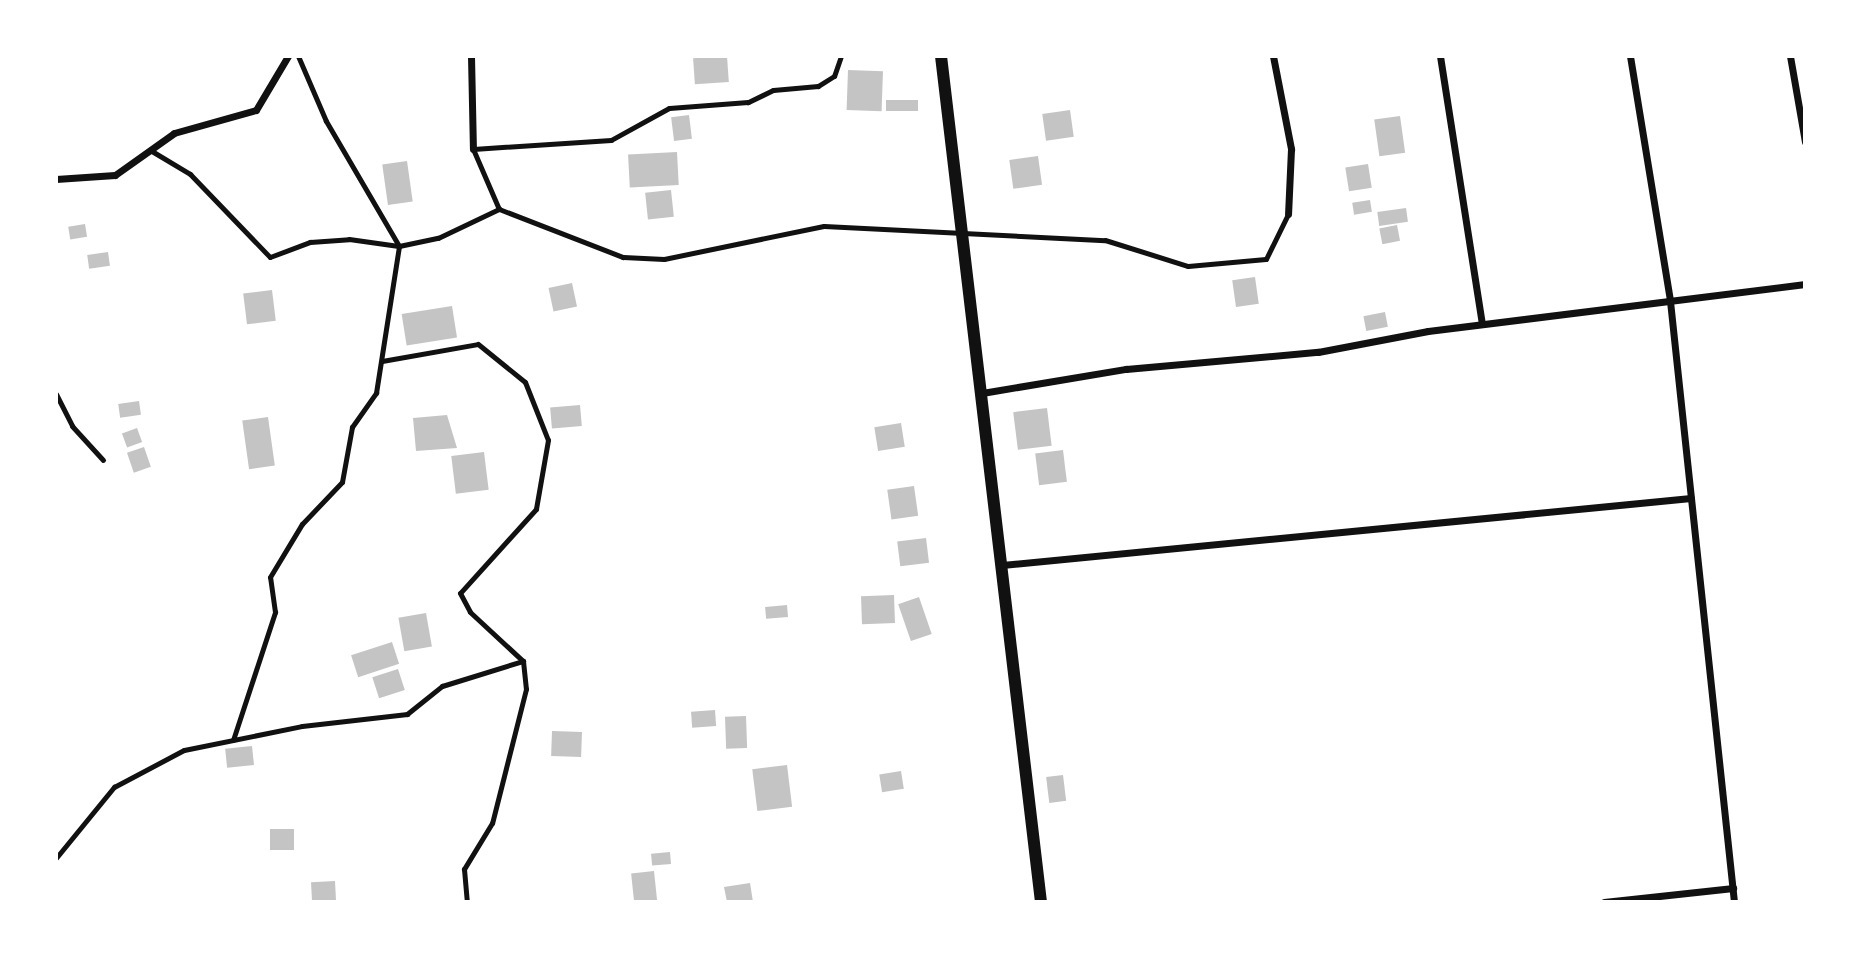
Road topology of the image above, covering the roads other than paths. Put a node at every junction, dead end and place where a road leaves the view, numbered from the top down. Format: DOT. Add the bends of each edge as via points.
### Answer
graph roads {
  1 [pos="288,56"];
  2 [pos="298,56"];
  3 [pos="471,56"];
  4 [pos="841,56"];
  5 [pos="941,56"];
  6 [pos="1273,56"];
  7 [pos="1440,56"];
  8 [pos="1630,56"];
  9 [pos="1790,56"];
  10 [pos="1805,142"];
  11 [pos="473,149"];
  12 [pos="149,150"];
  13 [pos="56,179"];
  14 [pos="499,209"];
  15 [pos="1288,214"];
  16 [pos="964,233"];
  17 [pos="399,246"];
  18 [pos="1805,284"];
  19 [pos="1670,301"];
  20 [pos="1482,324"];
  21 [pos="383,360"];
  22 [pos="982,393"];
  23 [pos="56,394"];
  24 [pos="103,460"];
  25 [pos="1691,498"];
  26 [pos="1002,565"];
  27 [pos="523,661"];
  28 [pos="233,740"];
  29 [pos="56,858"];
  30 [pos="1733,888"];
  31 [pos="467,902"];
  32 [pos="1041,902"];
  33 [pos="1604,902"];
  34 [pos="1734,902"];
  1 -- 12 [label="street" via="256,110 174,133"];
  2 -- 17 [label="lane" via="326,121"];
  3 -- 11 [label="street"];
  4 -- 11 [label="lane" via="834,76 818,86 773,90 748,102 668,108 611,140"];
  5 -- 16 [label="street"];
  6 -- 15 [label="street" via="1291,149"];
  7 -- 20 [label="street"];
  8 -- 19 [label="street"];
  9 -- 10 [label="street"];
  11 -- 14 [label="lane"];
  12 -- 13 [label="street" via="115,175"];
  12 -- 17 [label="lane" via="190,174 270,257 310,242 349,239"];
  14 -- 16 [label="lane" via="623,257 664,258 824,226"];
  14 -- 17 [label="lane" via="438,238"];
  15 -- 16 [label="lane" via="1266,259 1188,267 1105,240"];
  16 -- 22 [label="street"];
  17 -- 21 [label="lane"];
  18 -- 19 [label="street"];
  19 -- 20 [label="street"];
  19 -- 25 [label="street"];
  20 -- 22 [label="street" via="1318,352 1126,369"];
  21 -- 27 [label="lane" via="478,344 525,382 548,440 536,509 460,593 470,612"];
  21 -- 28 [label="lane" via="376,393 352,427 342,482 302,524 270,578 275,612"];
  22 -- 26 [label="street"];
  23 -- 24 [label="lane" via="72,426"];
  25 -- 26 [label="street"];
  25 -- 30 [label="street"];
  26 -- 32 [label="street"];
  27 -- 28 [label="lane" via="442,686 407,714"];
  27 -- 31 [label="lane" via="526,689 492,823 464,869"];
  28 -- 29 [label="lane" via="184,750 114,787"];
  30 -- 33 [label="street"];
  30 -- 34 [label="street"];
}
